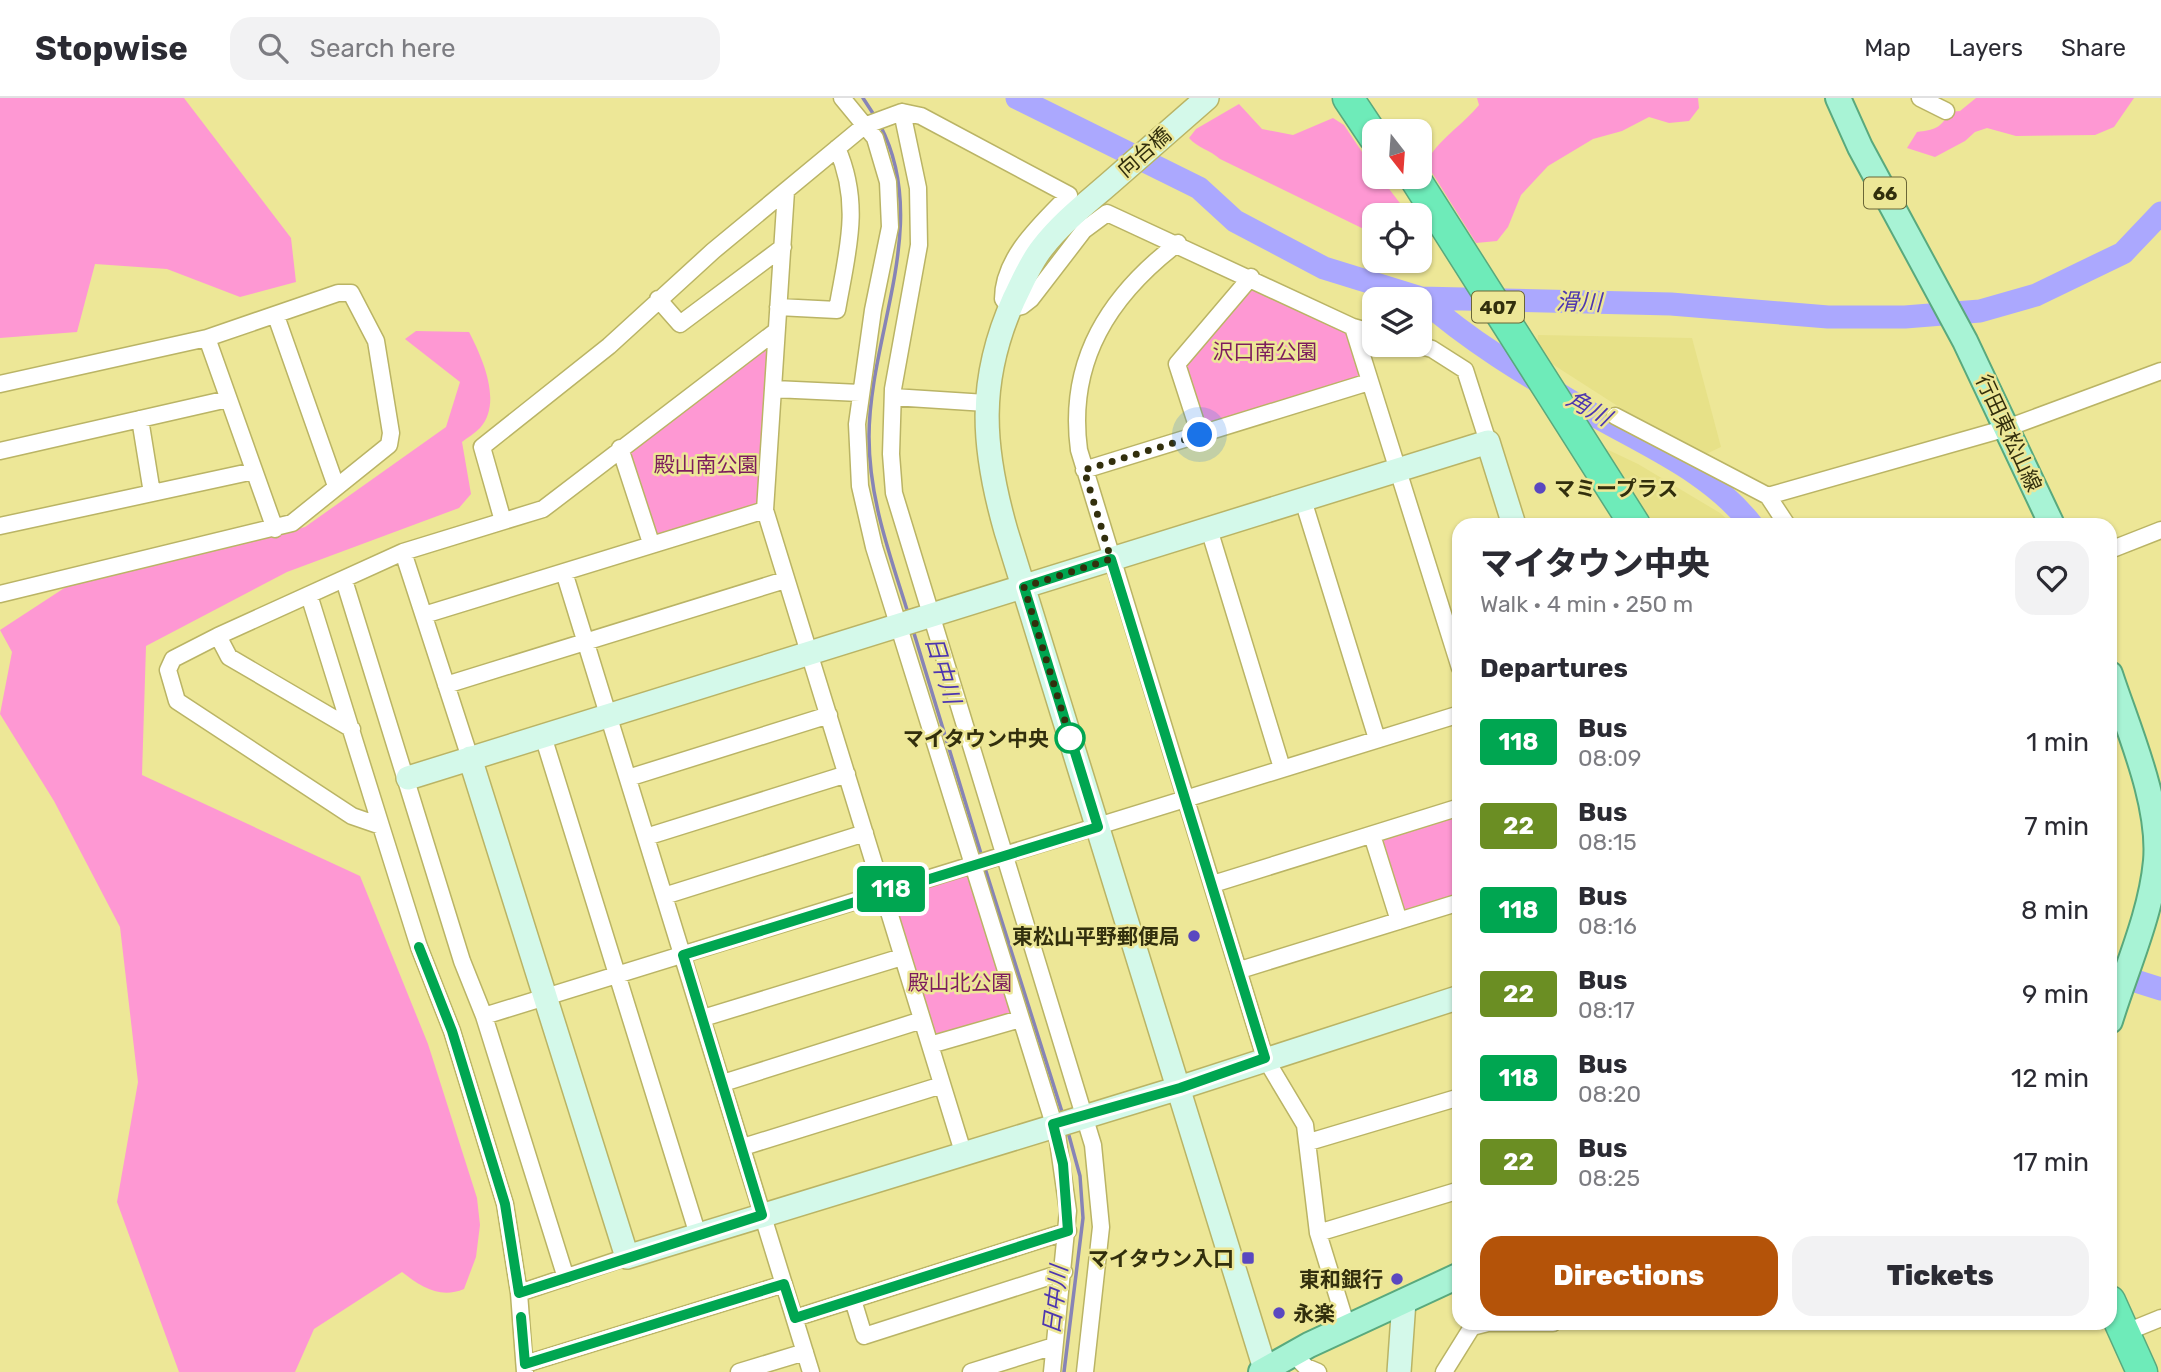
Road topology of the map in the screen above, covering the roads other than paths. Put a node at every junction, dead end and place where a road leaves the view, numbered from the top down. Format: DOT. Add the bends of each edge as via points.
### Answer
graph roads {
  1 [pos="842,98"];
  2 [pos="1207,98"];
  3 [pos="1348,98"];
  4 [pos="1365,98"];
  5 [pos="1838,98"];
  6 [pos="1920,98"];
  7 [pos="1946,111"];
  8 [pos="897,114"];
  9 [pos="1362,119"];
  10 [pos="1378,119"];
  11 [pos="864,126"];
  12 [pos="836,148"];
  13 [pos="1415,189"];
  14 [pos="786,191"];
  15 [pos="1178,243"];
  16 [pos="783,247"];
  17 [pos="1251,277"];
  18 [pos="658,299"];
  19 [pos="778,307"];
  20 [pos="1010,309"];
  21 [pos="276,316"];
  22 [pos="1353,327"];
  23 [pos="1362,330"];
  24 [pos="776,331"];
  25 [pos="207,338"];
  26 [pos="1432,349"];
  27 [pos="2161,371"];
  28 [pos="1370,382"];
  29 [pos="0,384"];
  30 [pos="774,389"];
  31 [pos="860,393"];
  32 [pos="893,397"];
  33 [pos="228,398"];
  34 [pos="986,403"];
  35 [pos="1615,415"];
  36 [pos="140,419"];
  37 [pos="1562,424"];
  38 [pos="2007,428"];
  39 [pos="1200,435"];
  40 [pos="1488,442"];
  41 [pos="620,448"];
  42 [pos="0,451"];
  43 [pos="1084,470"];
  44 [pos="254,471"];
  45 [pos="1397,471"];
  46 [pos="336,486"];
  47 [pos="152,493"];
  48 [pos="1768,496"];
  49 [pos="1303,500"];
  50 [pos="765,510"];
  51 [pos="1512,518"];
  52 [pos="1614,518"];
  53 [pos="1630,518"];
  54 [pos="1782,518"];
  55 [pos="2049,518"];
  56 [pos="503,521"];
  57 [pos="0,526"];
  58 [pos="275,529"];
  59 [pos="1209,529"];
  60 [pos="2161,530"];
  61 [pos="651,543"];
  62 [pos="2117,547"];
  63 [pos="403,552"];
  64 [pos="1111,559"];
  65 [pos="564,572"];
  66 [pos="344,580"];
  67 [pos="785,580"];
  68 [pos="1024,587"];
  69 [pos="0,594"];
  70 [pos="309,595"];
  71 [pos="424,615"];
  72 [pos="929,616"];
  73 [pos="898,625"];
  74 [pos="218,636"];
  75 [pos="586,642"];
  76 [pos="1452,643"];
  77 [pos="809,654"];
  78 [pos="446,685"];
  79 [pos="2117,690"];
  80 [pos="829,715"];
  81 [pos="608,716"];
  82 [pos="1452,716"];
  83 [pos="352,729"];
  84 [pos="543,736"];
  85 [pos="1377,739"];
  86 [pos="470,758"];
  87 [pos="1282,768"];
  88 [pos="2151,769"];
  89 [pos="847,774"];
  90 [pos="408,778"];
  91 [pos="628,778"];
  92 [pos="1185,799"];
  93 [pos="1452,810"];
  94 [pos="2157,814"];
  95 [pos="382,826"];
  96 [pos="1098,827"];
  97 [pos="865,833"];
  98 [pos="1372,835"];
  99 [pos="646,837"];
  100 [pos="1003,855"];
  101 [pos="972,864"];
  102 [pos="1213,884"];
  103 [pos="882,892"];
  104 [pos="664,896"];
  105 [pos="1452,904"];
  106 [pos="1399,921"];
  107 [pos="683,955"];
  108 [pos="902,957"];
  109 [pos="1240,970"];
  110 [pos="618,975"];
  111 [pos="545,998"];
  112 [pos="2117,999"];
  113 [pos="1452,1000"];
  114 [pos="484,1016"];
  115 [pos="703,1018"];
  116 [pos="1020,1019"];
  117 [pos="922,1020"];
  118 [pos="930,1045"];
  119 [pos="1265,1058"];
  120 [pos="723,1083"];
  121 [pos="942,1085"];
  122 [pos="1180,1088"];
  123 [pos="1452,1099"];
  124 [pos="1084,1115"];
  125 [pos="1053,1124"];
  126 [pos="1309,1142"];
  127 [pos="743,1147"];
  128 [pos="963,1152"];
  129 [pos="1452,1192"];
  130 [pos="762,1215"];
  131 [pos="1068,1231"];
  132 [pos="1318,1233"];
  133 [pos="698,1235"];
  134 [pos="628,1257"];
  135 [pos="1064,1272"];
  136 [pos="566,1278"];
  137 [pos="1452,1279"];
  138 [pos="784,1284"];
  139 [pos="519,1293"];
  140 [pos="853,1300"];
  141 [pos="1404,1301"];
  142 [pos="2117,1317"];
  143 [pos="795,1318"];
  144 [pos="2161,1318"];
  145 [pos="1348,1327"];
  146 [pos="1470,1330"];
  147 [pos="2124,1333"];
  148 [pos="1054,1346"];
  149 [pos="805,1352"];
  150 [pos="1293,1354"];
  151 [pos="525,1368"];
  152 [pos="1263,1370"];
  153 [pos="739,1372"];
  154 [pos="811,1372"];
  155 [pos="971,1372"];
  156 [pos="1052,1372"];
  157 [pos="1085,1372"];
  158 [pos="1318,1372"];
  159 [pos="1399,1372"];
  160 [pos="1444,1372"];
  161 [pos="2142,1372"];
  1 -- 11 [label="street"];
  2 -- 20 [label="street, 向台橋" via="1064,223 1041,249"];
  3 -- 9 [label="highway"];
  4 -- 10 [label="highway"];
  5 -- 38 [label="main road, 行田東松山線 / 66"];
  6 -- 7 [label="street"];
  8 -- 11 [label="street"];
  8 -- 20 [label="street" via="921,116 1069,195 1037,229 1008,272 1003,299"];
  8 -- 32 [label="street" via="918,188 919,245"];
  11 -- 12 [label="street"];
  11 -- 31 [label="street" via="875,138 888,182 890,227"];
  12 -- 14 [label="street"];
  12 -- 19 [label="street" via="851,190 852,211 837,310"];
  13 -- 37 [label="highway, 407"];
  14 -- 16 [label="street"];
  14 -- 18 [label="street"];
  15 -- 17 [label="street"];
  15 -- 20 [label="street" via="1107,213 1084,230 1031,299"];
  15 -- 43 [label="street" via="1129,285 1090,350 1075,425"];
  16 -- 18 [label="street" via="680,324"];
  16 -- 19 [label="street"];
  17 -- 22 [label="street"];
  17 -- 39 [label="street" via="1177,364"];
  18 -- 56 [label="street" via="609,346 482,447"];
  19 -- 24 [label="street"];
  20 -- 34 [label="street, 向台橋"];
  21 -- 25 [label="street"];
  21 -- 46 [label="street"];
  21 -- 46 [label="street" via="338,293 351,293 376,341 389,445"];
  22 -- 23 [label="street"];
  22 -- 28 [label="street"];
  24 -- 30 [label="street"];
  24 -- 41 [label="street"];
  25 -- 29 [label="street"];
  25 -- 33 [label="street"];
  26 -- 40 [label="street" via="1465,370"];
  27 -- 38 [label="street"];
  28 -- 39 [label="street"];
  28 -- 45 [label="street"];
  30 -- 31 [label="street"];
  30 -- 50 [label="street"];
  31 -- 73 [label="street" via="860,486"];
  32 -- 34 [label="street"];
  32 -- 72 [label="street" via="894,493"];
  33 -- 36 [label="street"];
  33 -- 44 [label="street"];
  34 -- 68 [label="street, 向台橋" via="991,481"];
  35 -- 48 [label="street"];
  36 -- 42 [label="street"];
  36 -- 47 [label="street"];
  37 -- 52 [label="highway, 407"];
  37 -- 53 [label="highway, 407"];
  38 -- 48 [label="street"];
  38 -- 55 [label="main road, 行田東松山線 / 66"];
  39 -- 43 [label="street"];
  40 -- 45 [label="street"];
  40 -- 51 [label="street"];
  41 -- 56 [label="street" via="543,509"];
  41 -- 61 [label="street"];
  43 -- 64 [label="street"];
  44 -- 47 [label="street"];
  44 -- 58 [label="street"];
  45 -- 49 [label="street"];
  45 -- 76 [label="street"];
  46 -- 58 [label="street" via="292,523"];
  47 -- 57 [label="street"];
  48 -- 54 [label="street"];
  49 -- 59 [label="street"];
  49 -- 85 [label="street"];
  50 -- 61 [label="street"];
  50 -- 67 [label="street"];
  56 -- 63 [label="street"];
  58 -- 69 [label="street"];
  59 -- 64 [label="street"];
  59 -- 87 [label="street"];
  60 -- 62 [label="street"];
  61 -- 65 [label="street"];
  63 -- 66 [label="street"];
  63 -- 71 [label="street"];
  64 -- 68 [label="street"];
  64 -- 92 [label="street"];
  65 -- 71 [label="street"];
  65 -- 75 [label="street"];
  66 -- 70 [label="street"];
  66 -- 90 [label="street"];
  67 -- 75 [label="street"];
  67 -- 77 [label="street"];
  68 -- 72 [label="street"];
  68 -- 96 [label="street, 向台橋"];
  70 -- 74 [label="street"];
  70 -- 83 [label="street"];
  71 -- 78 [label="street"];
  72 -- 73 [label="street"];
  72 -- 100 [label="street"];
  73 -- 77 [label="street"];
  73 -- 101 [label="street"];
  74 -- 83 [label="street" via="229,657"];
  74 -- 95 [label="street" via="173,659 168,670 177,701 352,816"];
  75 -- 78 [label="street"];
  75 -- 81 [label="street"];
  77 -- 80 [label="street"];
  77 -- 81 [label="street"];
  78 -- 86 [label="street"];
  79 -- 88 [label="main road"];
  80 -- 89 [label="street"];
  80 -- 91 [label="street"];
  81 -- 84 [label="street"];
  81 -- 91 [label="street"];
  82 -- 85 [label="street"];
  83 -- 95 [label="street"];
  84 -- 86 [label="street"];
  84 -- 110 [label="street"];
  85 -- 87 [label="street"];
  86 -- 90 [label="street"];
  86 -- 111 [label="street"];
  87 -- 92 [label="street"];
  88 -- 94 [label="main road"];
  89 -- 97 [label="street"];
  89 -- 99 [label="street"];
  90 -- 114 [label="street" via="462,961"];
  91 -- 99 [label="street"];
  92 -- 96 [label="street"];
  92 -- 102 [label="street"];
  93 -- 98 [label="street"];
  94 -- 112 [label="main road" via="2153,878"];
  95 -- 139 [label="street" via="505,1204"];
  96 -- 100 [label="street"];
  96 -- 122 [label="street, 向台橋"];
  97 -- 103 [label="street"];
  97 -- 104 [label="street"];
  98 -- 102 [label="street"];
  98 -- 106 [label="street"];
  99 -- 104 [label="street"];
  100 -- 101 [label="street"];
  100 -- 124 [label="street"];
  101 -- 103 [label="street"];
  101 -- 116 [label="street"];
  102 -- 109 [label="street"];
  103 -- 107 [label="street"];
  103 -- 108 [label="street"];
  104 -- 107 [label="street"];
  105 -- 106 [label="street"];
  106 -- 109 [label="street"];
  107 -- 110 [label="street"];
  107 -- 115 [label="street"];
  108 -- 115 [label="street"];
  108 -- 117 [label="street"];
  109 -- 119 [label="street"];
  110 -- 111 [label="street"];
  110 -- 133 [label="street"];
  111 -- 114 [label="street"];
  111 -- 134 [label="street"];
  113 -- 119 [label="street"];
  114 -- 136 [label="street"];
  115 -- 120 [label="street"];
  116 -- 118 [label="street"];
  116 -- 125 [label="street"];
  117 -- 118 [label="street"];
  117 -- 120 [label="street"];
  118 -- 121 [label="street"];
  119 -- 122 [label="street"];
  119 -- 126 [label="street" via="1305,1125"];
  120 -- 127 [label="street"];
  121 -- 127 [label="street"];
  121 -- 128 [label="street"];
  122 -- 124 [label="street"];
  122 -- 152 [label="street, 向台橋"];
  123 -- 126 [label="street"];
  124 -- 125 [label="street"];
  124 -- 157 [label="street" via="1099,1184 1101,1227"];
  125 -- 128 [label="street"];
  125 -- 131 [label="street" via="1063,1164"];
  126 -- 132 [label="street"];
  127 -- 130 [label="street"];
  128 -- 130 [label="street"];
  129 -- 132 [label="street"];
  130 -- 133 [label="street"];
  130 -- 138 [label="street"];
  131 -- 135 [label="street"];
  131 -- 140 [label="street"];
  132 -- 145 [label="street"];
  133 -- 134 [label="street"];
  134 -- 136 [label="street"];
  135 -- 140 [label="street" via="864,1336"];
  135 -- 148 [label="street"];
  136 -- 139 [label="street"];
  137 -- 141 [label="main road"];
  138 -- 143 [label="street"];
  138 -- 151 [label="street"];
  139 -- 151 [label="street"];
  140 -- 143 [label="street"];
  141 -- 145 [label="main road"];
  141 -- 159 [label="street"];
  142 -- 147 [label="highway"];
  143 -- 149 [label="street"];
  144 -- 147 [label="street"];
  145 -- 150 [label="main road"];
  146 -- 160 [label="street"];
  147 -- 161 [label="highway"];
  148 -- 155 [label="street"];
  148 -- 156 [label="street"];
  149 -- 153 [label="street"];
  149 -- 154 [label="street"];
  150 -- 152 [label="main road"];
  150 -- 158 [label="street"];
}
